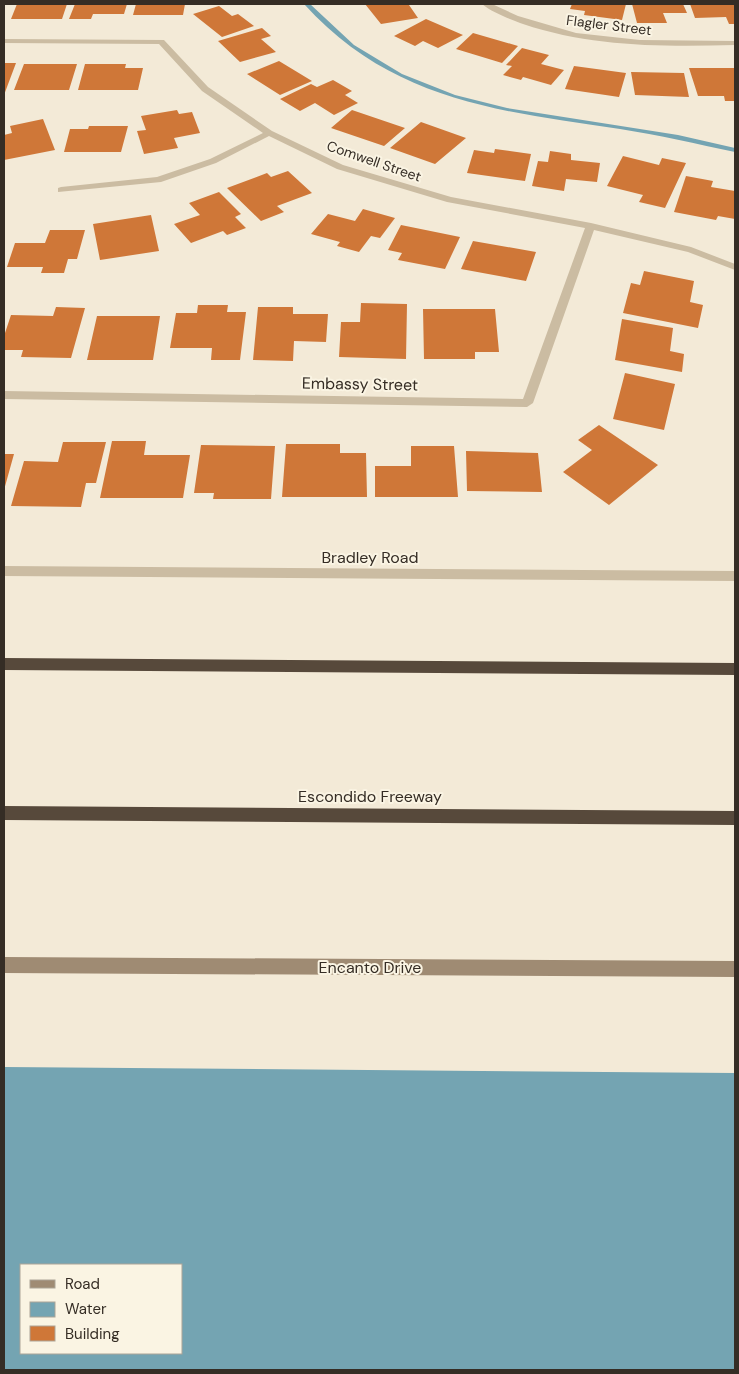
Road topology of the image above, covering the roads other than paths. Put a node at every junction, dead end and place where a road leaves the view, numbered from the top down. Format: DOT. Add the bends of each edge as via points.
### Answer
graph roads {
  1 [pos="486,4"];
  2 [pos="4,41"];
  3 [pos="735,43"];
  4 [pos="269,133"];
  5 [pos="61,190"];
  6 [pos="591,226"];
  7 [pos="735,267"];
  8 [pos="4,395"];
  9 [pos="4,571"];
  10 [pos="735,576"];
  11 [pos="4,664"];
  12 [pos="735,668"];
  13 [pos="4,813"];
  14 [pos="735,818"];
  15 [pos="4,965"];
  16 [pos="735,969"];
  1 -- 3 [label="street, Flagler Street" via="545,29 592,38 646,43"];
  2 -- 4 [label="street, Comwell Street" via="162,42 204,89"];
  4 -- 5 [label="street" via="213,161 158,180"];
  4 -- 6 [label="street, Comwell Street" via="340,167 450,200"];
  6 -- 7 [label="street, Comwell Street" via="691,250"];
  6 -- 8 [label="street, Embassy Street" via="527,403"];
  9 -- 10 [label="street, Bradley Road"];
  11 -- 12 [label="highway"];
  13 -- 14 [label="highway, Escondido Freeway"];
  15 -- 16 [label="main road, Encanto Drive"];
}
